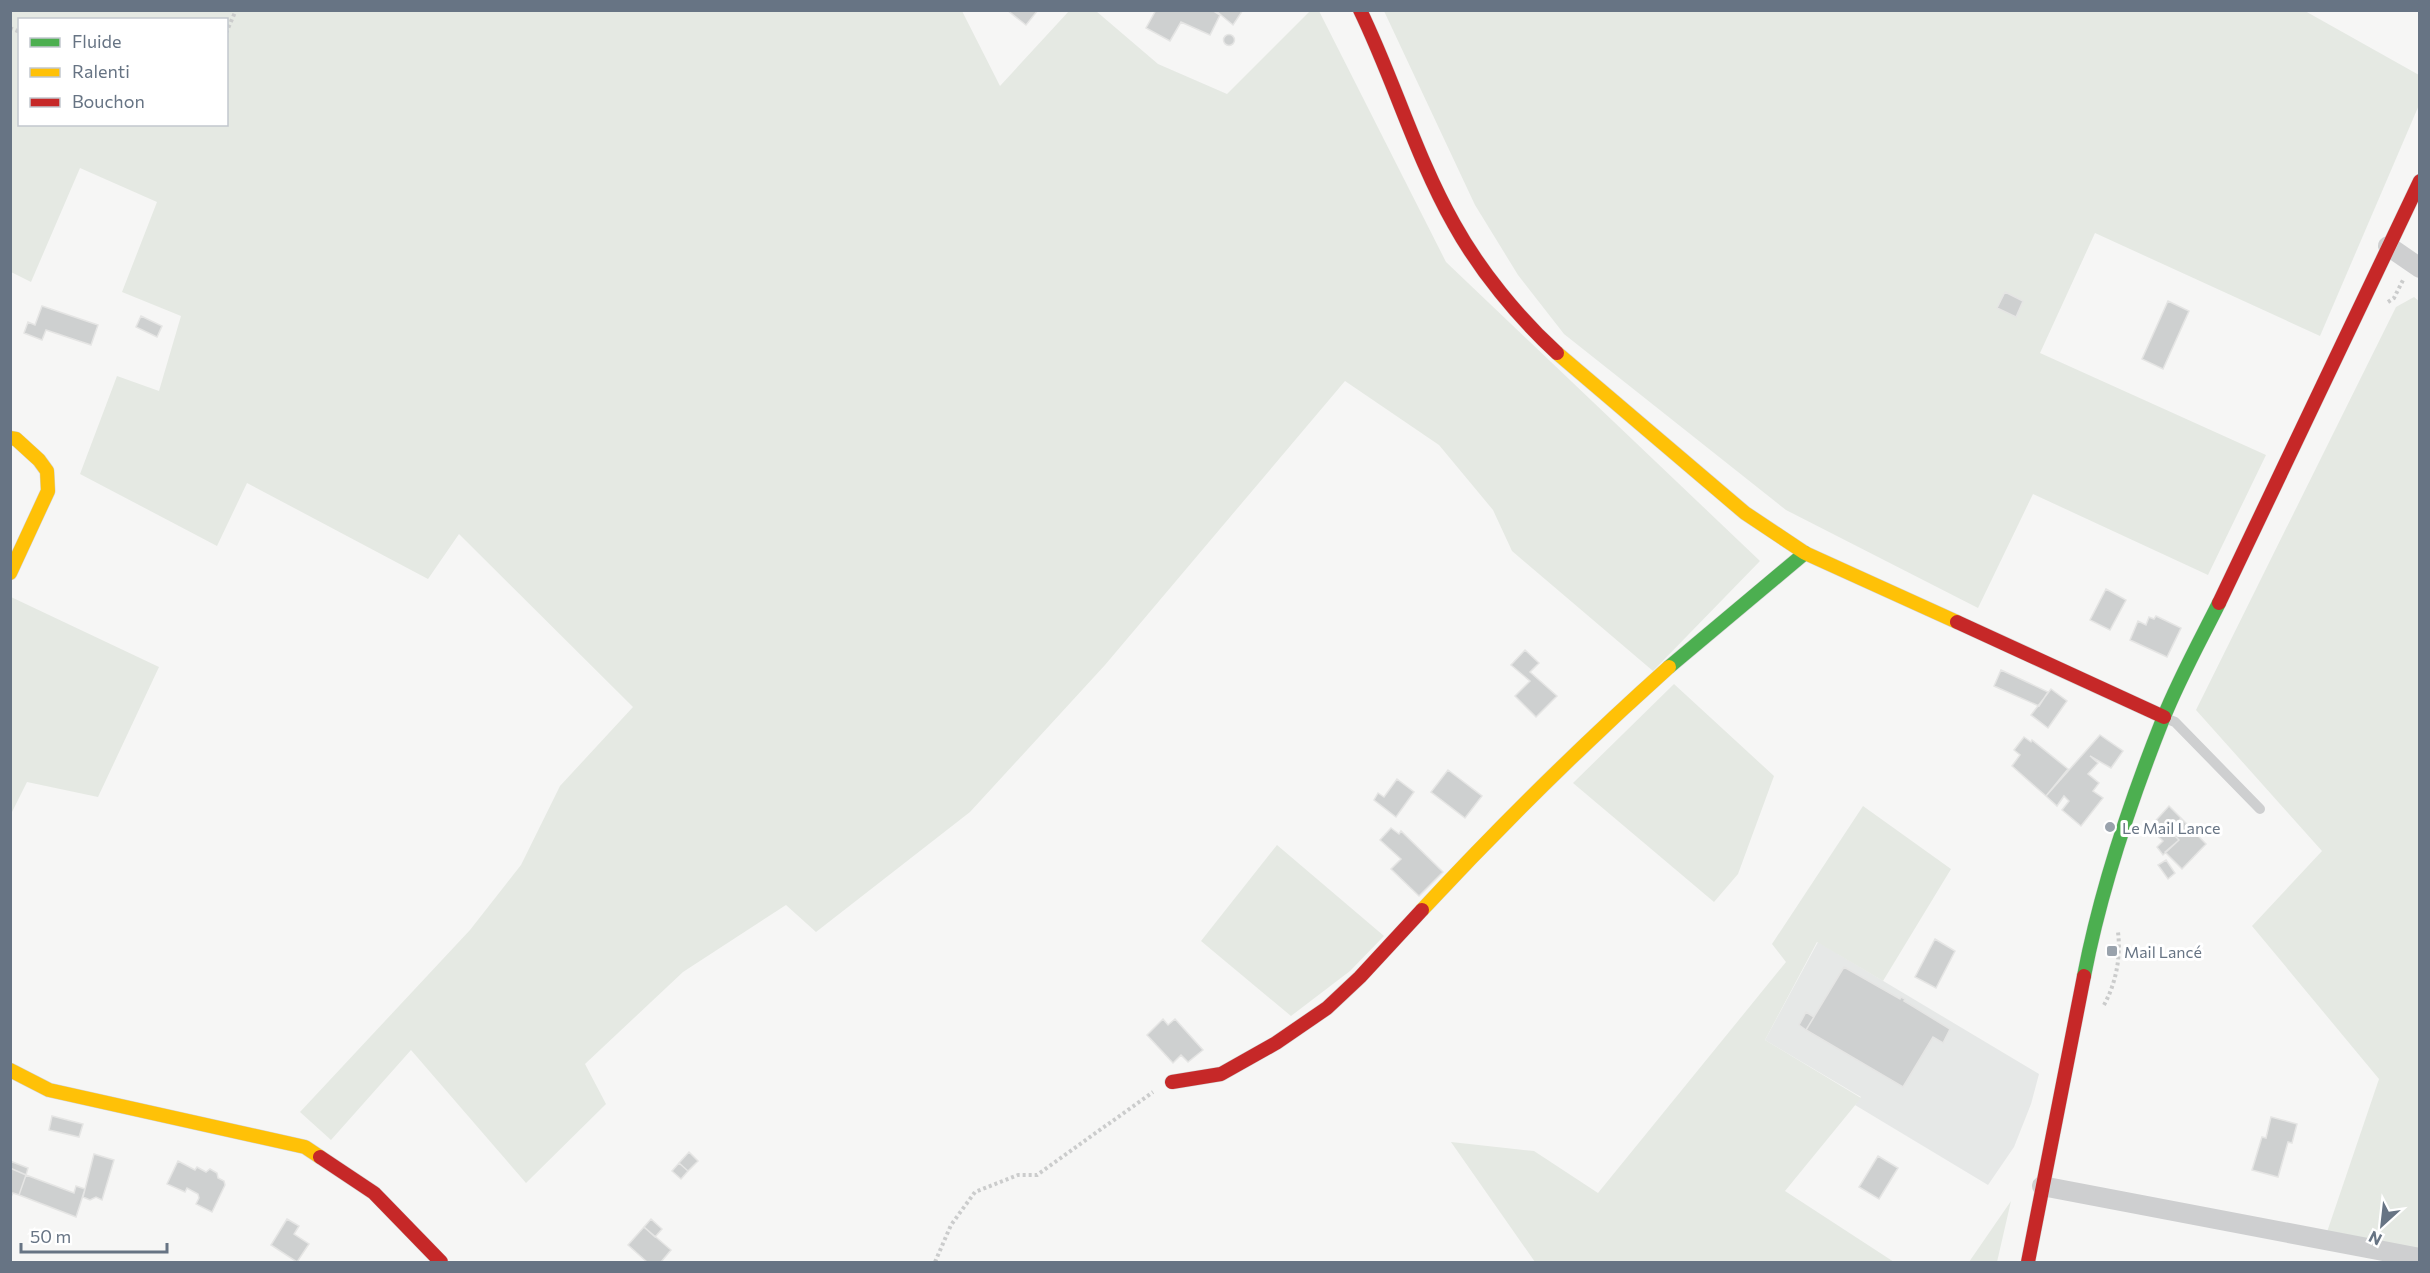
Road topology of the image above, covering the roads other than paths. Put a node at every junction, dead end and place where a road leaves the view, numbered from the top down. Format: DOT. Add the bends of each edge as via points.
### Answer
graph roads {
  1 [pos="1360,10"];
  2 [pos="2420,181"];
  3 [pos="2388,246"];
  4 [pos="2420,268"];
  5 [pos="10,438"];
  6 [pos="1805,554"];
  7 [pos="10,573"];
  8 [pos="2164,717"];
  9 [pos="2259,809"];
  10 [pos="10,1070"];
  11 [pos="1172,1082"];
  12 [pos="2042,1186"];
  13 [pos="2420,1258"];
  14 [pos="441,1263"];
  15 [pos="2028,1263"];
  1 -- 6 [label="street" via="1454,225 1499,291 1532,330 1577,372 1744,513"];
  2 -- 3 [label="street"];
  3 -- 4 [label="street"];
  3 -- 8 [label="street"];
  5 -- 7 [label="street" via="16,439 47,471 48,491"];
  6 -- 8 [label="street"];
  6 -- 11 [label="street" via="1668,668 1568,760 1488,838 1360,978 1327,1008 1221,1074"];
  8 -- 9 [label="lane" via="2175,722"];
  8 -- 12 [label="street" via="2121,830 2092,934"];
  10 -- 14 [label="street" via="49,1090 305,1147 374,1193"];
  12 -- 13 [label="street"];
  12 -- 15 [label="street"];
}
